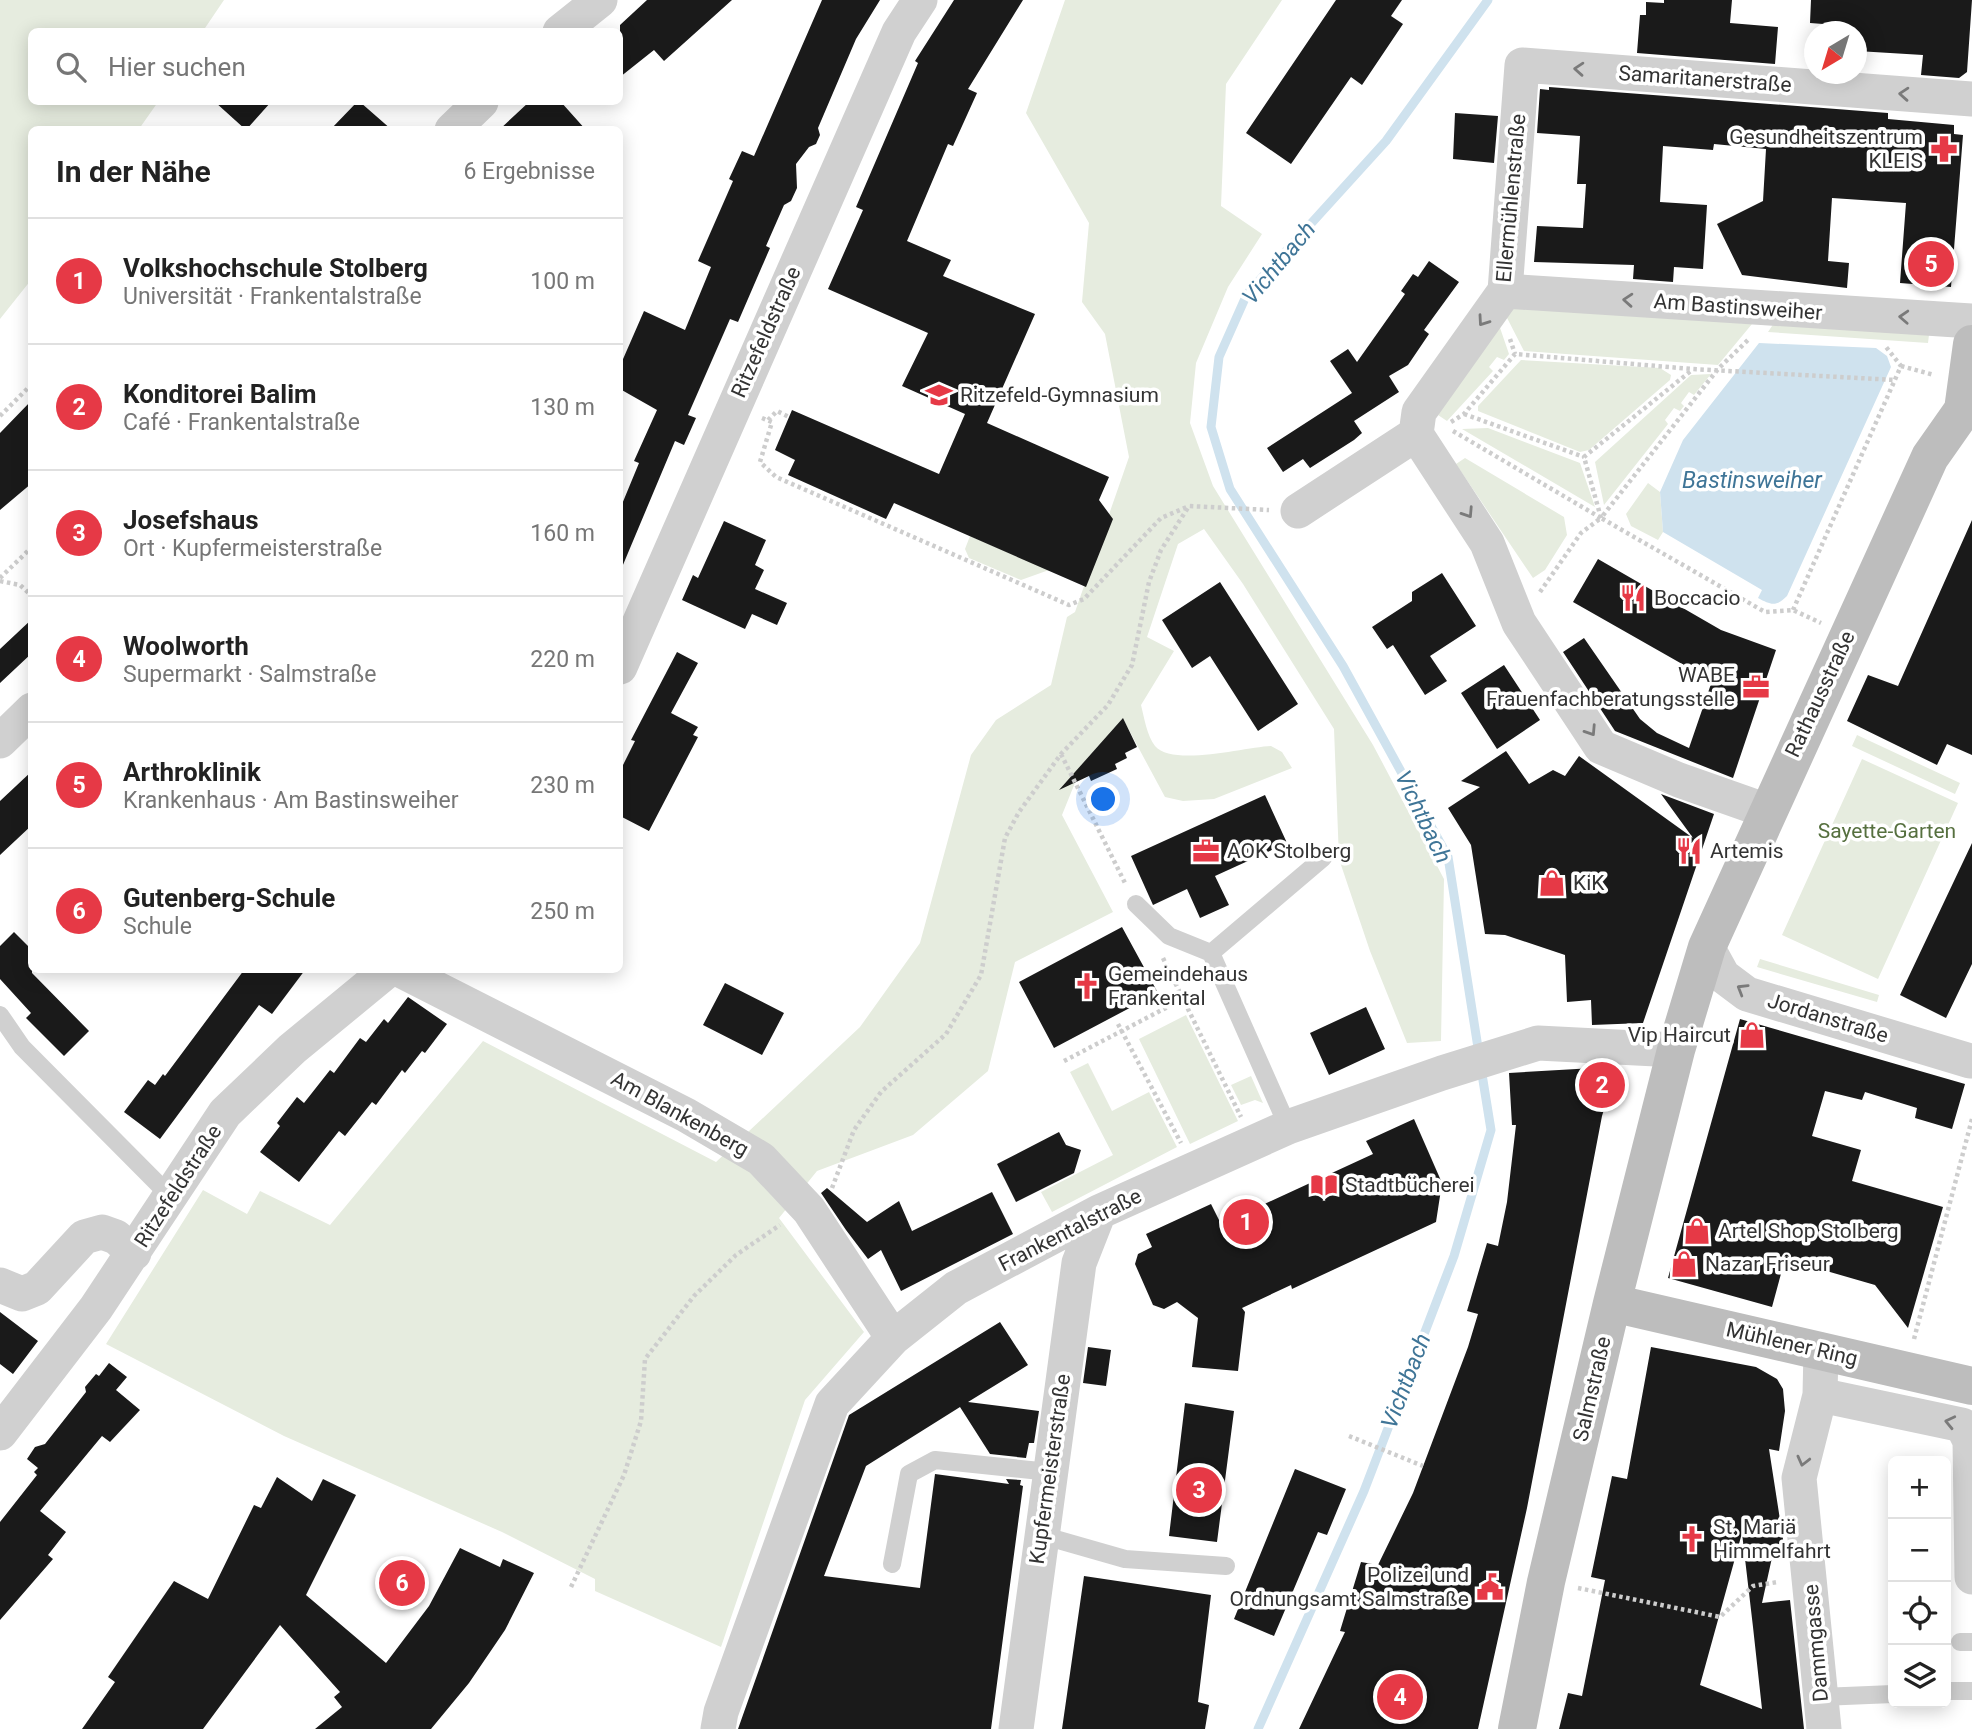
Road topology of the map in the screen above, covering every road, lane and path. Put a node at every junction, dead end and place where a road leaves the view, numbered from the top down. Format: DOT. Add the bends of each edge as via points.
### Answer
graph roads {
  1 [pos="600,0"];
  2 [pos="920,0"];
  3 [pos="564,28"];
  4 [pos="1522,65"];
  5 [pos="1972,99"];
  6 [pos="478,105"];
  7 [pos="456,126"];
  8 [pos="1505,291"];
  9 [pos="1759,309"];
  10 [pos="1972,321"];
  11 [pos="1972,344"];
  12 [pos="1884,345"];
  13 [pos="1692,369"];
  14 [pos="1718,369"];
  15 [pos="1895,380"];
  16 [pos="28,388"];
  17 [pos="1967,411"];
  18 [pos="1464,414"];
  19 [pos="0,416"];
  20 [pos="789,417"];
  21 [pos="768,420"];
  22 [pos="756,427"];
  23 [pos="1416,434"];
  24 [pos="1584,457"];
  25 [pos="1189,506"];
  26 [pos="1281,510"];
  27 [pos="1601,518"];
  28 [pos="28,551"];
  29 [pos="0,579"];
  30 [pos="28,592"];
  31 [pos="1793,610"];
  32 [pos="1519,623"];
  33 [pos="1847,635"];
  34 [pos="623,660"];
  35 [pos="28,714"];
  36 [pos="0,741"];
  37 [pos="1061,754"];
  38 [pos="1767,811"];
  39 [pos="1323,858"];
  40 [pos="1136,904"];
  41 [pos="1707,947"];
  42 [pos="1160,952"];
  43 [pos="1211,953"];
  44 [pos="384,973"];
  45 [pos="406,973"];
  46 [pos="1183,999"];
  47 [pos="0,1015"];
  48 [pos="1118,1024"];
  49 [pos="1122,1031"];
  50 [pos="1676,1050"];
  51 [pos="1971,1061"];
  52 [pos="1064,1062"];
  53 [pos="1972,1119"];
  54 [pos="1288,1127"];
  55 [pos="1254,1142"];
  56 [pos="1195,1169"];
  57 [pos="170,1196"];
  58 [pos="808,1210"];
  59 [pos="1099,1212"];
  60 [pos="134,1253"];
  61 [pos="0,1285"];
  62 [pos="1612,1303"];
  63 [pos="893,1338"];
  64 [pos="1821,1350"];
  65 [pos="1906,1370"];
  66 [pos="1972,1386"];
  67 [pos="1820,1395"];
  68 [pos="0,1433"];
  69 [pos="1349,1436"];
  70 [pos="1422,1466"];
  71 [pos="1049,1472"];
  72 [pos="1041,1535"];
  73 [pos="1968,1560"];
  74 [pos="892,1564"];
  75 [pos="1226,1566"];
  76 [pos="1810,1576"];
  77 [pos="1546,1581"];
  78 [pos="571,1587"];
  79 [pos="1951,1691"];
  80 [pos="1972,1691"];
  81 [pos="1888,1694"];
  82 [pos="1823,1713"];
  83 [pos="718,1729"];
  84 [pos="1016,1729"];
  85 [pos="1517,1729"];
  1 -- 3 [label="street"];
  2 -- 34 [label="street, Ritzefeldstraße" via="893,44"];
  5 -- 4 [label="street, Samaritanerstraße, one-way"];
  4 -- 8 [label="street, Ellermühlenstraße"];
  6 -- 7 [label="street"];
  9 -- 8 [label="street, Am Bastinsweiher, one-way"];
  8 -- 23 [label="street, Ellermühlenstraße, one-way" via="1419,412"];
  10 -- 9 [label="street, Am Bastinsweiher, one-way"];
  9 -- 14 [label="path" via="1753,335"];
  11 -- 17 [label="street, Rathausstraße"];
  12 -- 15 [label="path" via="1901,366"];
  13 -- 14 [label="path"];
  13 -- 18 [label="path" via="1515,354"];
  13 -- 24 [label="path"];
  14 -- 15 [label="path"];
  14 -- 27 [label="path"];
  15 -- 31 [label="path"];
  16 -- 19 [label="path"];
  17 -- 33 [label="street, Rathausstraße" via="1930,457"];
  18 -- 24 [label="path"];
  18 -- 27 [label="path" via="1445,427"];
  20 -- 21 [label="path" via="777,411"];
  21 -- 22 [label="path" via="760,417"];
  21 -- 25 [label="path" via="772,422 760,462 776,478 1069,605 1084,599 1161,518"];
  23 -- 26 [label="street"];
  23 -- 32 [label="street, one-way" via="1487,543"];
  24 -- 27 [label="path"];
  25 -- 26 [label="path"];
  25 -- 37 [label="path" via="1161,550 1149,582 1132,665 1108,705"];
  27 -- 31 [label="path" via="1765,612"];
  27 -- 32 [label="path" via="1581,533"];
  28 -- 29 [label="path"];
  29 -- 30 [label="path"];
  31 -- 33 [label="path"];
  32 -- 38 [label="street, one-way" via="1601,747"];
  33 -- 38 [label="street, Rathausstraße"];
  35 -- 36 [label="street"];
  37 -- 40 [label="path"];
  37 -- 58 [label="path" via="1006,838 981,975 946,1034 874,1102 854,1130 832,1189"];
  38 -- 41 [label="street, Rathausstraße"];
  39 -- 43 [label="lane"];
  40 -- 43 [label="lane" via="1169,936"];
  41 -- 50 [label="street, Rathausstraße"];
  51 -- 41 [label="street, Jordanstraße, one-way" via="1747,993 1723,976"];
  42 -- 46 [label="path"];
  43 -- 54 [label="lane"];
  44 -- 57 [label="street, Ritzefeldstraße" via="292,1049 225,1113"];
  45 -- 58 [label="street, Am Blankenberg" via="687,1115 761,1159"];
  46 -- 49 [label="path"];
  46 -- 55 [label="path"];
  47 -- 57 [label="lane" via="23,1047"];
  48 -- 49 [label="path"];
  49 -- 52 [label="path"];
  49 -- 56 [label="path"];
  50 -- 54 [label="street, Frankentalstraße" via="1538,1043"];
  50 -- 62 [label="street, Salmstraße"];
  53 -- 65 [label="path"];
  54 -- 55 [label="street, Frankentalstraße"];
  55 -- 56 [label="street, Frankentalstraße"];
  56 -- 59 [label="street, Frankentalstraße"];
  57 -- 60 [label="street, Ritzefeldstraße"];
  58 -- 63 [label="street, Am Blankenberg"];
  58 -- 78 [label="path" via="736,1255 694,1296 645,1359 641,1422 624,1475"];
  59 -- 63 [label="street, Frankentalstraße" via="956,1288"];
  59 -- 71 [label="street, Kupfermeisterstraße" via="1079,1263"];
  60 -- 61 [label="street" via="116,1237 102,1232 84,1237 37,1288 22,1294"];
  60 -- 68 [label="street, Ritzefeldstraße"];
  62 -- 64 [label="street, Mühlener Ring"];
  62 -- 77 [label="street, Salmstraße"];
  63 -- 83 [label="street, Frankentalstraße" via="832,1404"];
  64 -- 65 [label="street, Mühlener Ring"];
  64 -- 67 [label="street, Dammgasse"];
  65 -- 66 [label="street, Mühlener Ring"];
  73 -- 67 [label="street, one-way" via="1970,1441 1962,1425"];
  67 -- 76 [label="street, Dammgasse, one-way" via="1799,1478"];
  69 -- 70 [label="path"];
  71 -- 72 [label="street, Kupfermeisterstraße"];
  71 -- 74 [label="lane" via="935,1460 909,1474"];
  72 -- 75 [label="lane" via="1125,1559"];
  72 -- 84 [label="street, Kupfermeisterstraße"];
  76 -- 77 [label="path" via="1753,1586 1720,1617"];
  76 -- 82 [label="street, Dammgasse"];
  77 -- 85 [label="street, Salmstraße"];
  79 -- 80 [label="lane"];
  81 -- 82 [label="lane"];
}
